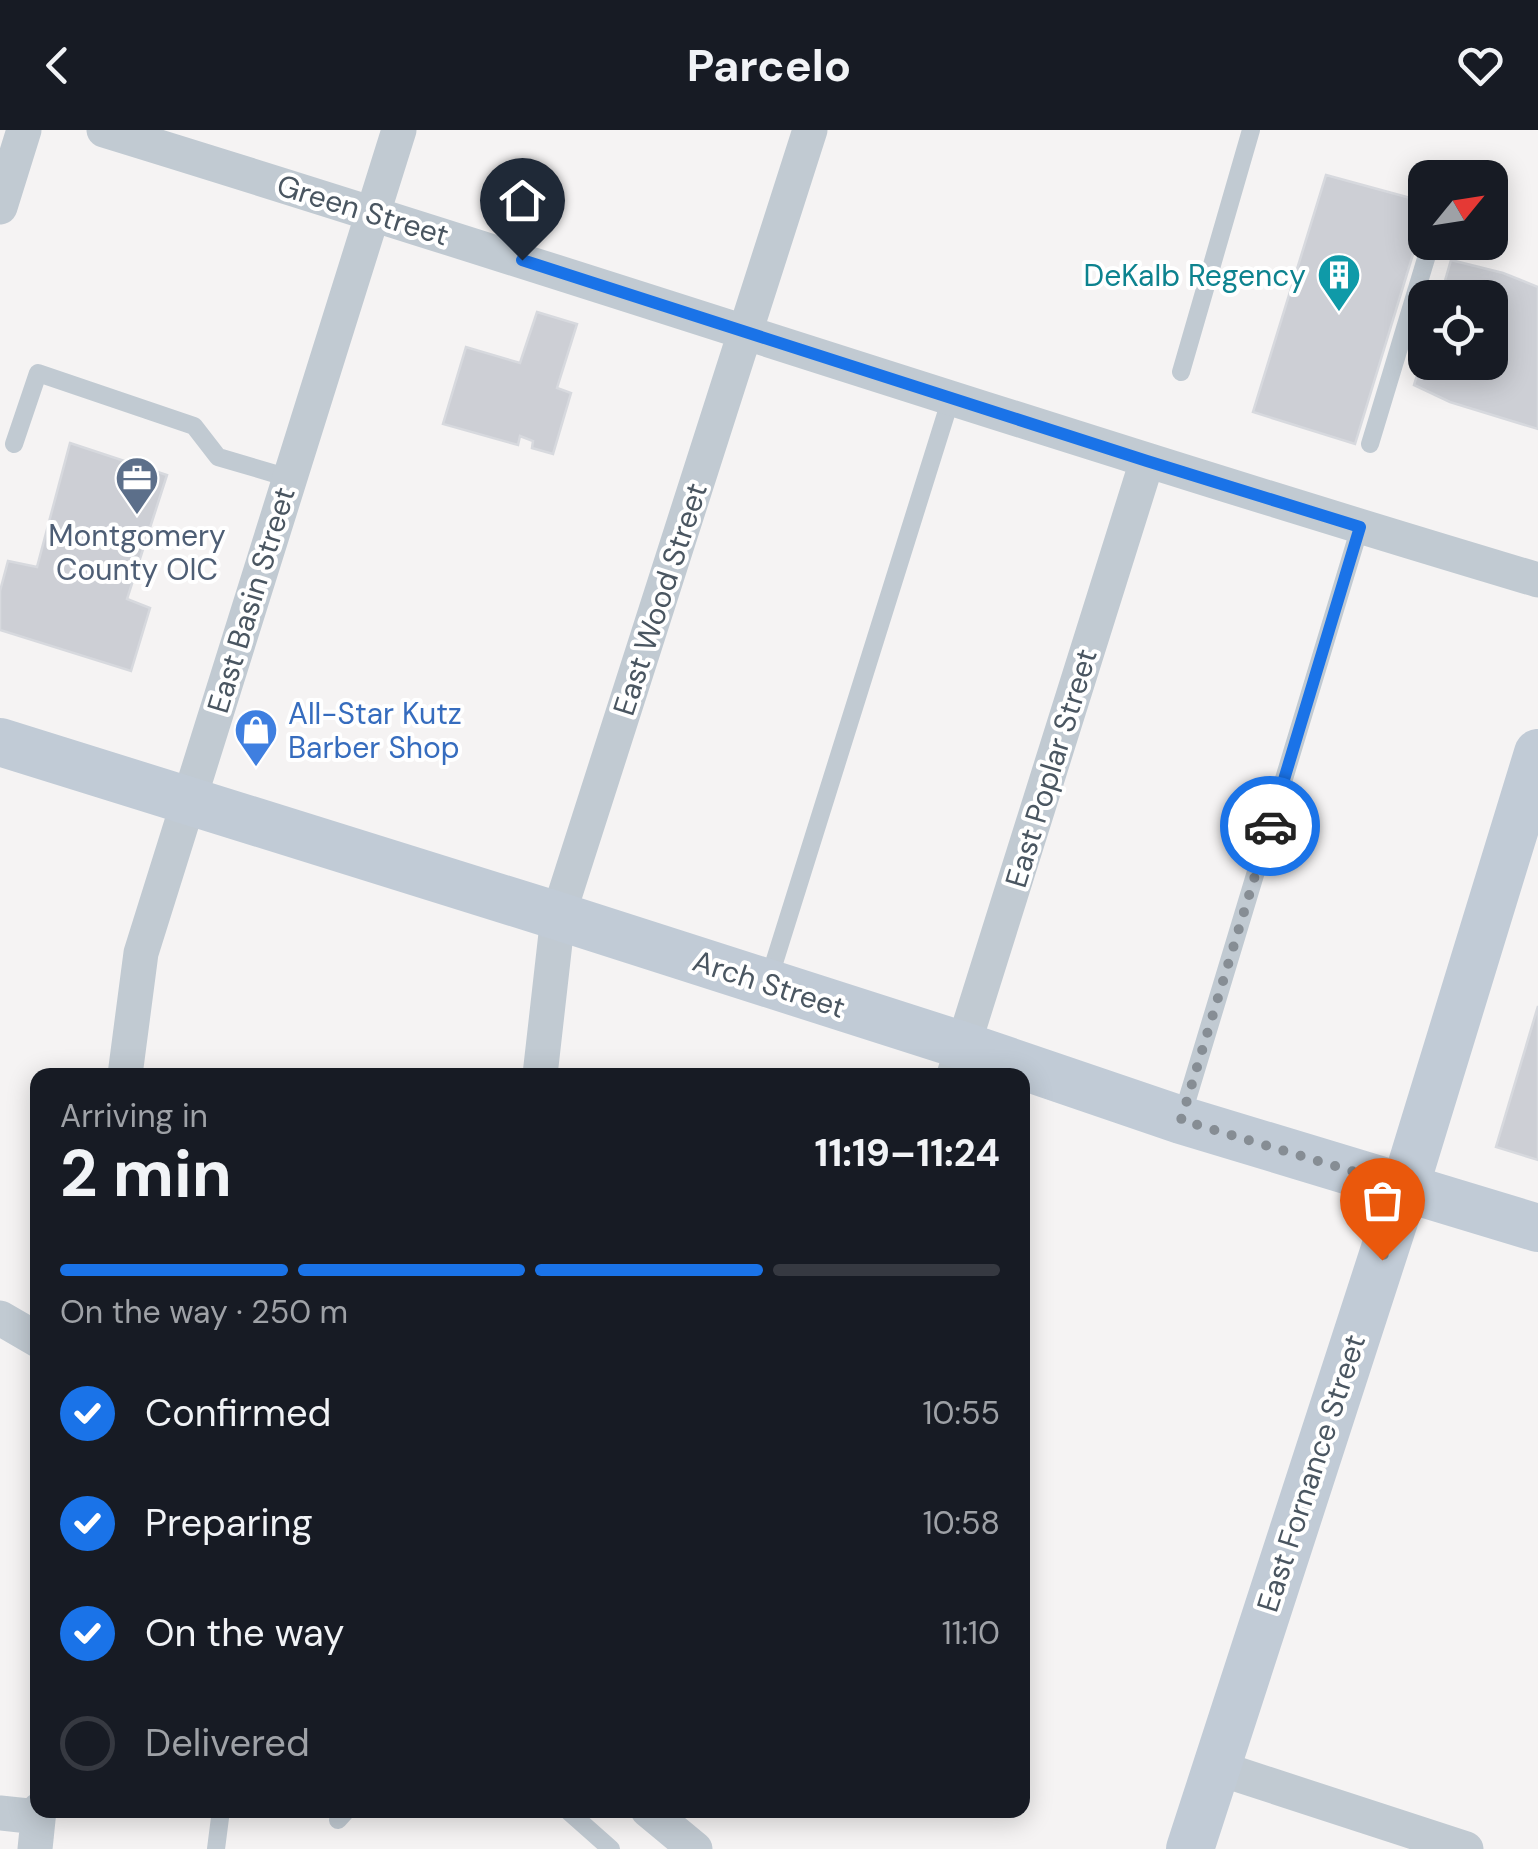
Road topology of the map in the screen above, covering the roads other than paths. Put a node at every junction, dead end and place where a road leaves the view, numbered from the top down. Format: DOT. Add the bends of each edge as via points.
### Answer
graph roads {
  1 [pos="24,130"];
  2 [pos="104,130"];
  3 [pos="399,130"];
  4 [pos="810,130"];
  5 [pos="1251,130"];
  6 [pos="0,207"];
  7 [pos="372,212"];
  8 [pos="1425,260"];
  9 [pos="745,333"];
  10 [pos="1181,372"];
  11 [pos="951,398"];
  12 [pos="14,444"];
  13 [pos="1370,444"];
  14 [pos="1147,461"];
  15 [pos="289,478"];
  16 [pos="1360,527"];
  17 [pos="1538,580"];
  18 [pos="0,742"];
  19 [pos="1537,758"];
  20 [pos="188,800"];
  21 [pos="558,916"];
  22 [pos="768,984"];
  23 [pos="959,1061"];
  24 [pos="126,1068"];
  25 [pos="541,1068"];
  26 [pos="985,1068"];
  27 [pos="1030,1080"];
  28 [pos="1181,1120"];
  29 [pos="1405,1187"];
  30 [pos="1538,1228"];
  31 [pos="0,1318"];
  32 [pos="30,1335"];
  33 [pos="1215,1767"];
  34 [pos="0,1813"];
  35 [pos="220,1818"];
  36 [pos="576,1818"];
  37 [pos="658,1818"];
  38 [pos="37,1825"];
  39 [pos="216,1849"];
  40 [pos="611,1849"];
  41 [pos="695,1849"];
  42 [pos="1190,1849"];
  43 [pos="1466,1849"];
  1 -- 6 [label="street"];
  2 -- 7 [label="street, Green Street"];
  3 -- 7 [label="street, East Basin Street"];
  4 -- 9 [label="street, East Wood Street"];
  5 -- 10 [label="lane"];
  7 -- 9 [label="street, Green Street"];
  7 -- 15 [label="street, East Basin Street"];
  8 -- 13 [label="lane"];
  9 -- 11 [label="street, Green Street"];
  9 -- 21 [label="street, East Wood Street"];
  11 -- 14 [label="street, Green Street"];
  11 -- 22 [label="lane"];
  12 -- 15 [label="lane" via="38,373 194,426 218,457"];
  14 -- 16 [label="street, Green Street"];
  14 -- 23 [label="street, East Poplar Street"];
  15 -- 20 [label="street, East Basin Street"];
  16 -- 17 [label="street, Green Street"];
  16 -- 28 [label="lane"];
  18 -- 20 [label="street, Arch Street"];
  19 -- 29 [label="street, East Fornance Street"];
  20 -- 21 [label="street, Arch Street"];
  20 -- 24 [label="street, East Basin Street" via="141,953"];
  21 -- 22 [label="street, Arch Street"];
  21 -- 25 [label="street, East Wood Street"];
  22 -- 23 [label="street, Arch Street"];
  23 -- 26 [label="street, Arch Street"];
  27 -- 28 [label="street, Arch Street"];
  28 -- 29 [label="street, Arch Street"];
  29 -- 30 [label="street, Arch Street"];
  29 -- 33 [label="street, East Fornance Street"];
  31 -- 32 [label="street"];
  33 -- 42 [label="street, East Fornance Street"];
  33 -- 43 [label="street"];
  34 -- 38 [label="street"];
  35 -- 39 [label="lane"];
  36 -- 40 [label="lane"];
  37 -- 41 [label="street"];
}
